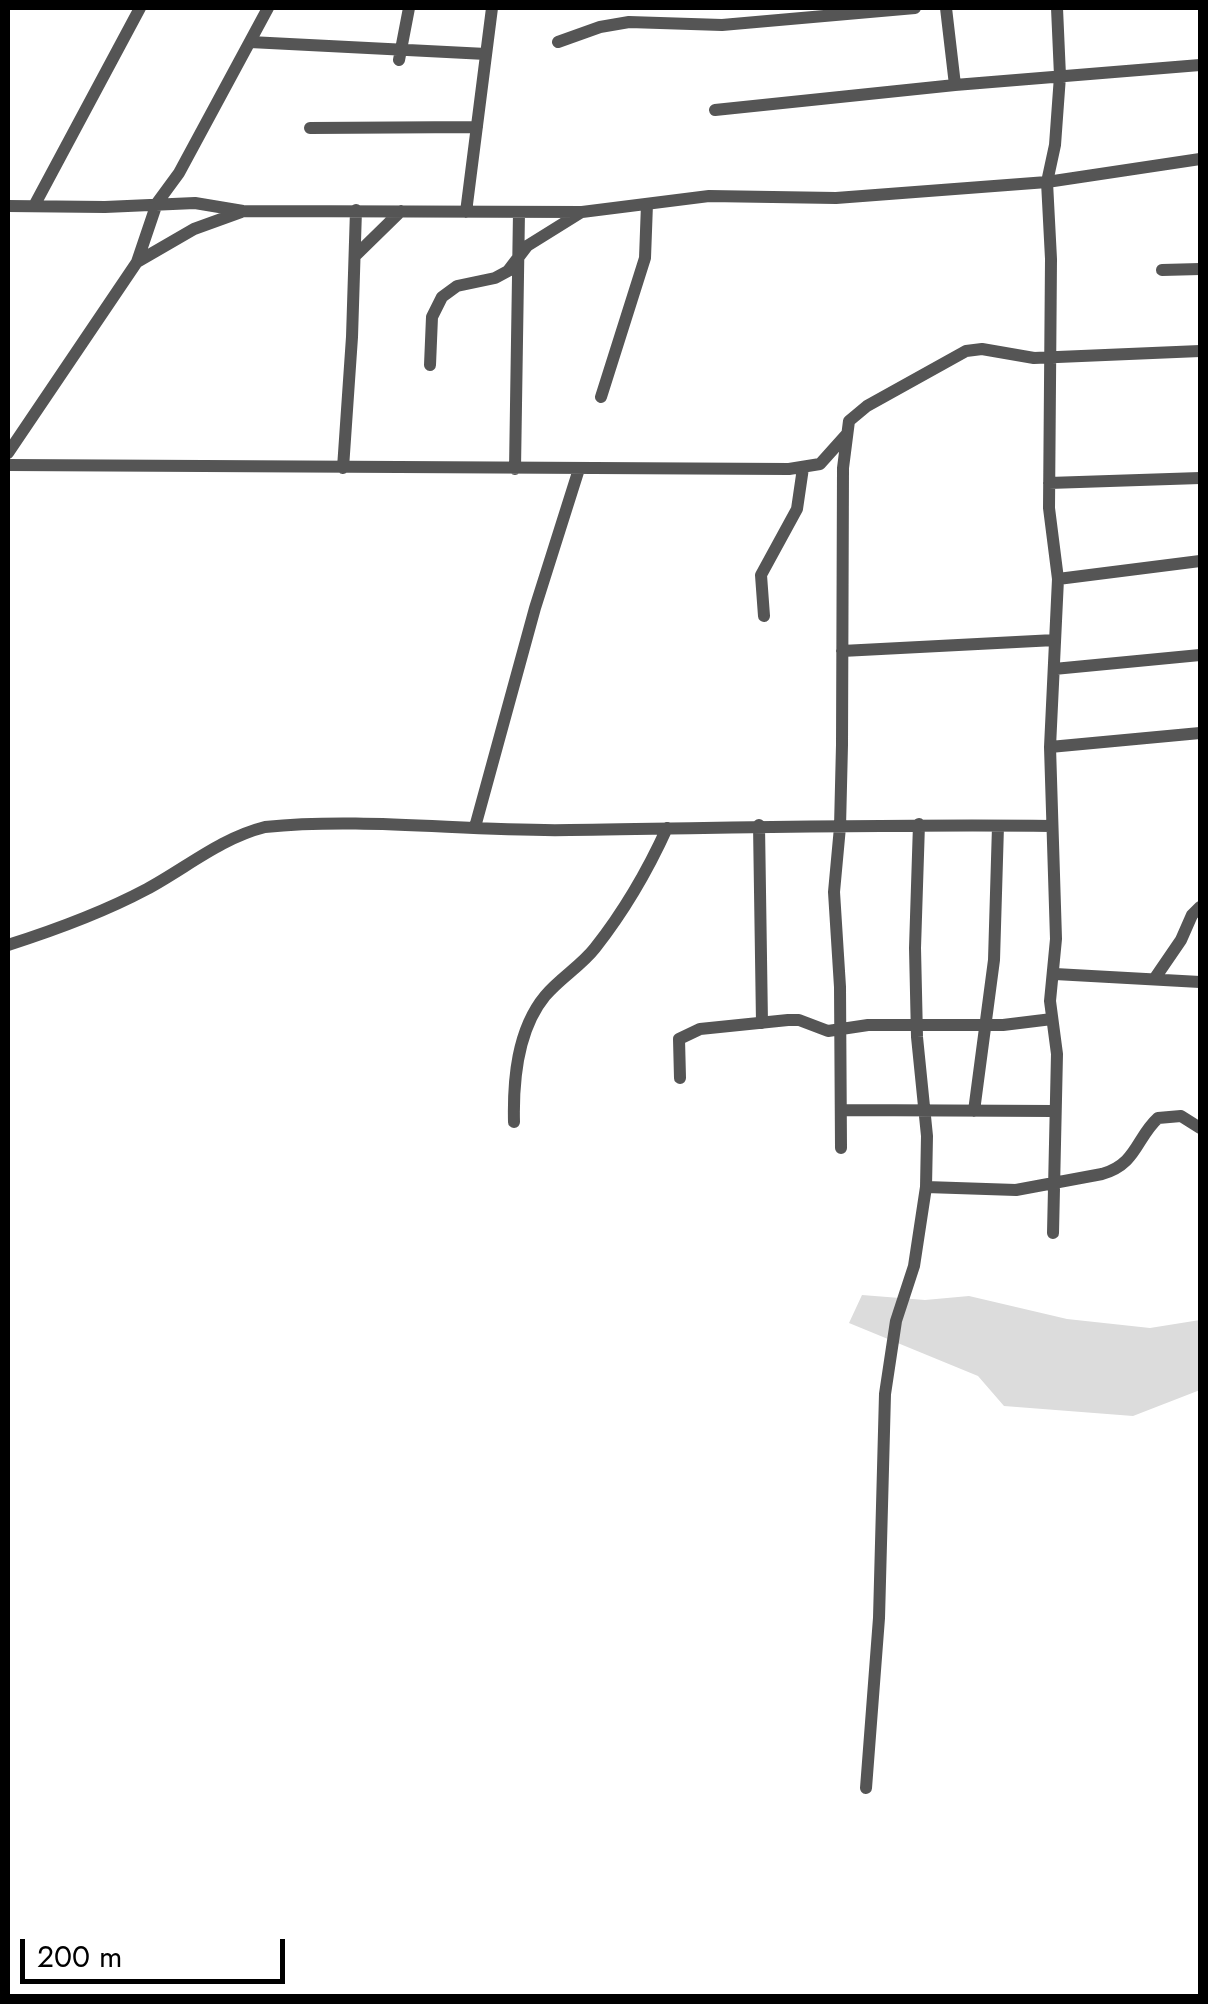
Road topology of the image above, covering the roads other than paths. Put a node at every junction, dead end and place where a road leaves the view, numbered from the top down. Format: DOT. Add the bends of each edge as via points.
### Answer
graph roads {
  1 [pos="140,8"];
  2 [pos="268,8"];
  3 [pos="409,8"];
  4 [pos="492,8"];
  5 [pos="915,8"];
  6 [pos="946,8"];
  7 [pos="1057,8"];
  8 [pos="822,12"];
  9 [pos="250,42"];
  10 [pos="558,42"];
  11 [pos="400,54"];
  12 [pos="486,54"];
  13 [pos="1200,64"];
  14 [pos="1060,76"];
  15 [pos="955,85"];
  16 [pos="714,110"];
  17 [pos="477,127"];
  18 [pos="310,128"];
  19 [pos="1200,159"];
  20 [pos="179,173"];
  21 [pos="1047,182"];
  22 [pos="157,202"];
  23 [pos="195,203"];
  24 [pos="648,204"];
  25 [pos="8,206"];
  26 [pos="34,206"];
  27 [pos="356,210"];
  28 [pos="242,211"];
  29 [pos="401,211"];
  30 [pos="466,212"];
  31 [pos="520,212"];
  32 [pos="582,212"];
  33 [pos="354,256"];
  34 [pos="518,257"];
  35 [pos="137,262"];
  36 [pos="1200,269"];
  37 [pos="1162,270"];
  38 [pos="1200,351"];
  39 [pos="1049,355"];
  40 [pos="430,365"];
  41 [pos="601,397"];
  42 [pos="846,435"];
  43 [pos="8,453"];
  44 [pos="8,466"];
  45 [pos="344,468"];
  46 [pos="802,468"];
  47 [pos="579,469"];
  48 [pos="515,470"];
  49 [pos="1200,478"];
  50 [pos="1049,483"];
  51 [pos="1200,561"];
  52 [pos="1058,579"];
  53 [pos="764,616"];
  54 [pos="1055,640"];
  55 [pos="842,651"];
  56 [pos="1200,655"];
  57 [pos="1054,669"];
  58 [pos="1200,733"];
  59 [pos="1050,747"];
  60 [pos="920,824"];
  61 [pos="759,826"];
  62 [pos="998,826"];
  63 [pos="1051,826"];
  64 [pos="475,827"];
  65 [pos="840,827"];
  66 [pos="667,828"];
  67 [pos="1200,907"];
  68 [pos="8,945"];
  69 [pos="1055,974"];
  70 [pos="1155,978"];
  71 [pos="1200,982"];
  72 [pos="1052,1019"];
  73 [pos="762,1023"];
  74 [pos="984,1023"];
  75 [pos="916,1027"];
  76 [pos="840,1028"];
  77 [pos="680,1078"];
  78 [pos="841,1110"];
  79 [pos="925,1110"];
  80 [pos="974,1111"];
  81 [pos="1054,1111"];
  82 [pos="514,1122"];
  83 [pos="1200,1128"];
  84 [pos="841,1148"];
  85 [pos="1056,1183"];
  86 [pos="926,1187"];
  87 [pos="1052,1233"];
  88 [pos="866,1788"];
  1 -- 26 [label="street"];
  2 -- 9 [label="street"];
  3 -- 11 [label="street"];
  4 -- 12 [label="street"];
  5 -- 8 [label="street"];
  6 -- 15 [label="street"];
  7 -- 14 [label="street"];
  8 -- 10 [label="street" via="722,25 628,22"];
  9 -- 11 [label="street"];
  9 -- 20 [label="street"];
  11 -- 12 [label="street"];
  12 -- 17 [label="street"];
  13 -- 14 [label="street"];
  14 -- 15 [label="street"];
  14 -- 21 [label="street"];
  15 -- 16 [label="street"];
  17 -- 18 [label="street"];
  17 -- 30 [label="street"];
  19 -- 21 [label="street"];
  20 -- 22 [label="street"];
  20 -- 23 [label="street"];
  21 -- 24 [label="street"];
  21 -- 39 [label="street"];
  22 -- 23 [label="street"];
  22 -- 26 [label="street"];
  22 -- 35 [label="street"];
  23 -- 28 [label="street"];
  24 -- 32 [label="street"];
  24 -- 41 [label="street" via="644,258"];
  25 -- 26 [label="street"];
  27 -- 28 [label="street"];
  27 -- 29 [label="street"];
  27 -- 33 [label="street"];
  28 -- 35 [label="street"];
  29 -- 30 [label="street"];
  29 -- 33 [label="street"];
  30 -- 31 [label="street"];
  31 -- 32 [label="street"];
  31 -- 34 [label="street"];
  32 -- 34 [label="street"];
  33 -- 45 [label="street"];
  34 -- 40 [label="street" via="495,278 457,286 442,297 432,317"];
  34 -- 48 [label="street"];
  35 -- 43 [label="street"];
  36 -- 37 [label="street"];
  38 -- 39 [label="street"];
  39 -- 42 [label="street" via="966,351 867,406 849,421"];
  39 -- 50 [label="street"];
  42 -- 46 [label="street" via="820,464"];
  42 -- 55 [label="street"];
  44 -- 45 [label="street"];
  45 -- 48 [label="street"];
  46 -- 47 [label="street"];
  46 -- 53 [label="street" via="797,509 761,575"];
  47 -- 48 [label="street"];
  47 -- 64 [label="street"];
  49 -- 50 [label="street"];
  50 -- 52 [label="street"];
  51 -- 52 [label="street"];
  52 -- 54 [label="street"];
  54 -- 55 [label="street"];
  54 -- 57 [label="street"];
  55 -- 65 [label="street"];
  56 -- 57 [label="street"];
  57 -- 59 [label="street"];
  58 -- 59 [label="street"];
  59 -- 63 [label="street"];
  60 -- 62 [label="street"];
  60 -- 65 [label="street"];
  60 -- 75 [label="street"];
  61 -- 65 [label="street"];
  61 -- 66 [label="street"];
  61 -- 73 [label="street"];
  62 -- 63 [label="street"];
  62 -- 74 [label="street" via="994,960"];
  63 -- 69 [label="street"];
  64 -- 66 [label="street"];
  64 -- 68 [label="street" via="265,827 241,833 146,890"];
  65 -- 76 [label="street" via="834,892"];
  66 -- 82 [label="street" via="623,912 534,1012 514,1072"];
  67 -- 70 [label="street"];
  69 -- 70 [label="street"];
  69 -- 72 [label="street"];
  70 -- 71 [label="street"];
  72 -- 74 [label="street"];
  72 -- 81 [label="street"];
  73 -- 76 [label="street" via="799,1020"];
  73 -- 77 [label="street" via="683,1035"];
  74 -- 75 [label="street"];
  74 -- 80 [label="street"];
  75 -- 76 [label="street"];
  75 -- 79 [label="street"];
  76 -- 78 [label="street"];
  78 -- 79 [label="street"];
  78 -- 84 [label="street"];
  79 -- 80 [label="street"];
  79 -- 86 [label="street"];
  80 -- 81 [label="street"];
  81 -- 85 [label="street"];
  83 -- 85 [label="street" via="1172,1114 1158,1118 1133,1156 1113,1171"];
  85 -- 86 [label="street" via="1016,1190"];
  85 -- 87 [label="street"];
  86 -- 88 [label="street" via="885,1394"];
}
